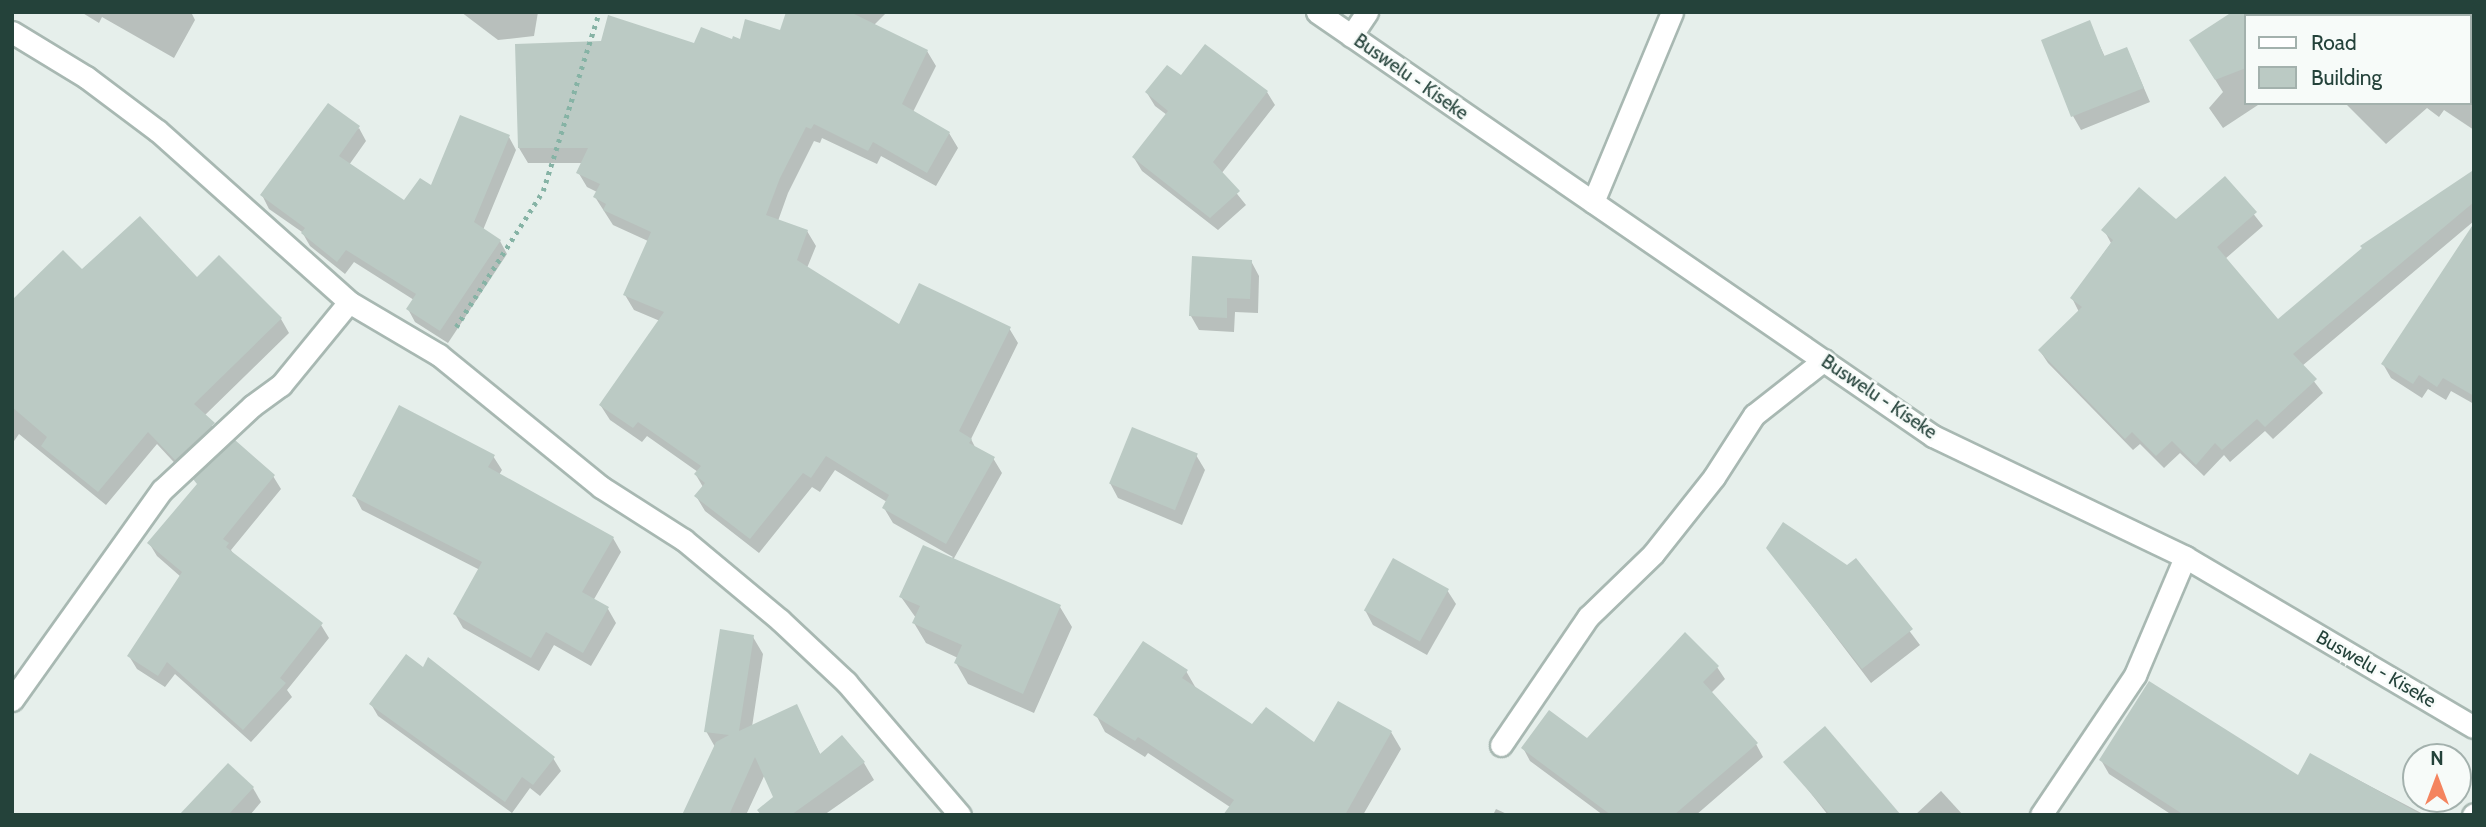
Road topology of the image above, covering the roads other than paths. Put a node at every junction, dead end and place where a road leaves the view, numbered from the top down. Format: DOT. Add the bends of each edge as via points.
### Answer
graph roads {
  1 [pos="1317,12"];
  2 [pos="1367,12"];
  3 [pos="1672,12"];
  4 [pos="12,32"];
  5 [pos="1351,36"];
  6 [pos="1592,202"];
  7 [pos="349,302"];
  8 [pos="1824,360"];
  9 [pos="2185,557"];
  10 [pos="12,700"];
  11 [pos="2474,727"];
  12 [pos="1501,745"];
  13 [pos="960,815"];
  14 [pos="2041,815"];
  1 -- 5 [label="street, Buswelu - Kiseke"];
  2 -- 5 [label="street"];
  3 -- 6 [label="street"];
  4 -- 7 [label="street" via="86,77 158,131"];
  5 -- 6 [label="street, Buswelu - Kiseke"];
  6 -- 8 [label="street, Buswelu - Kiseke"];
  7 -- 10 [label="street" via="281,385 252,405 162,490"];
  7 -- 13 [label="street" via="439,355 601,487 684,540 780,620 846,682"];
  8 -- 9 [label="street, Buswelu - Kiseke" via="1933,436"];
  8 -- 12 [label="street" via="1754,415 1714,477 1653,554 1588,617"];
  9 -- 11 [label="street, Buswelu - Kiseke"];
  9 -- 14 [label="street" via="2135,675"];
}
